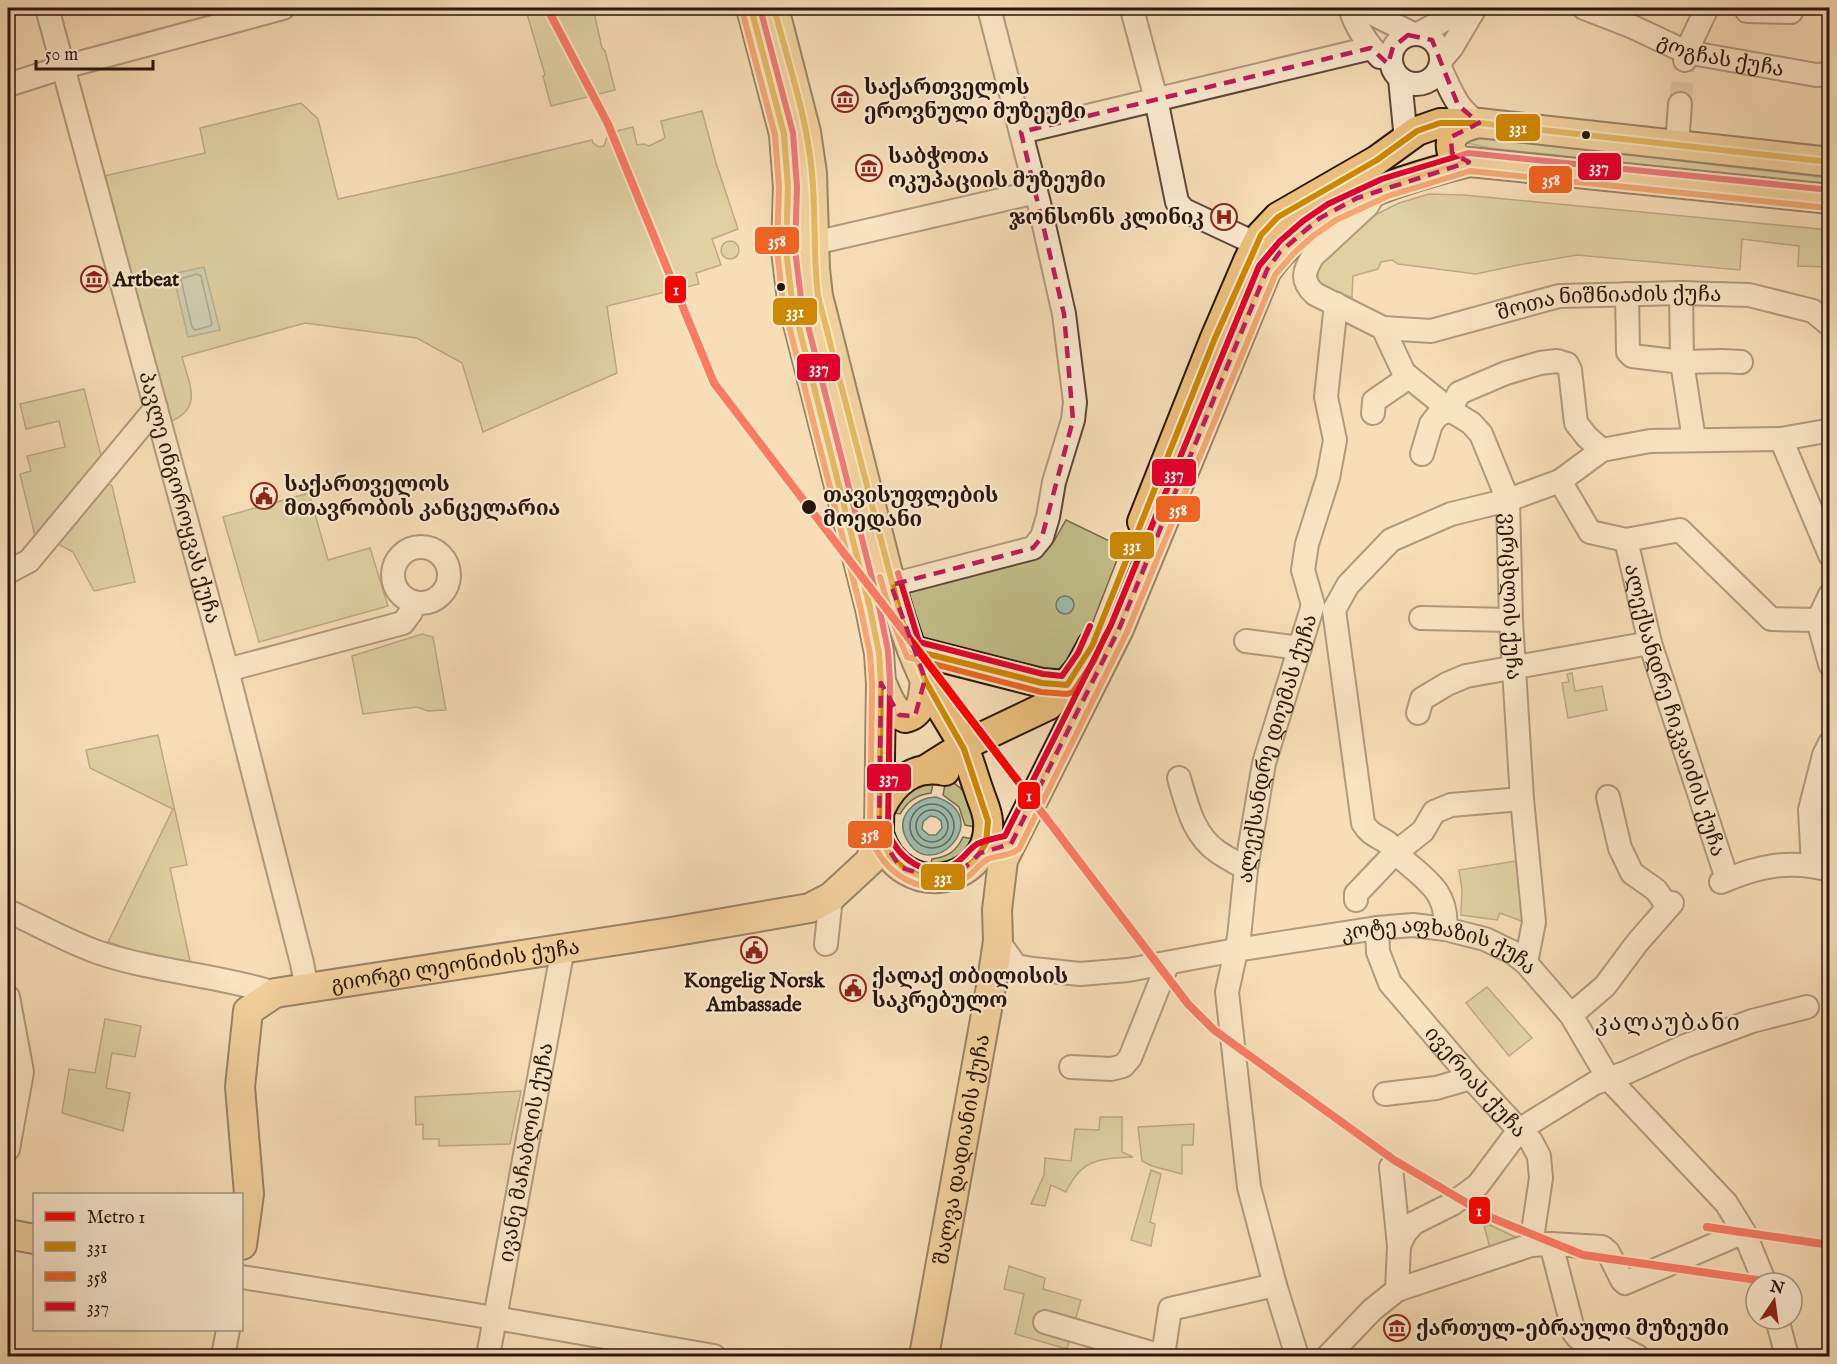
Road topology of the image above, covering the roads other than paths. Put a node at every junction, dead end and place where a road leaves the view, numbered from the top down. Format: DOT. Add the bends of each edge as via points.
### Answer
graph roads {
  1 [pos="47,8"];
  2 [pos="283,8"];
  3 [pos="751,8"];
  4 [pos="774,8"];
  5 [pos="989,8"];
  6 [pos="1350,8"];
  7 [pos="1361,8"];
  8 [pos="1467,8"];
  9 [pos="1475,8"];
  10 [pos="1584,8"];
  11 [pos="1707,8"];
  12 [pos="1746,8"];
  13 [pos="1791,12"];
  14 [pos="1133,13"];
  15 [pos="1416,34"];
  16 [pos="1371,48"];
  17 [pos="1686,56"];
  18 [pos="1440,64"];
  19 [pos="64,67"];
  20 [pos="1396,73"];
  21 [pos="1830,74"];
  22 [pos="8,85"];
  23 [pos="1156,99"];
  24 [pos="1680,104"];
  25 [pos="1479,123"];
  26 [pos="1021,132"];
  27 [pos="1404,142"];
  28 [pos="1677,145"];
  29 [pos="1469,162"];
  30 [pos="1830,162"];
  31 [pos="1377,191"];
  32 [pos="1036,192"];
  33 [pos="1830,199"];
  34 [pos="814,243"];
  35 [pos="1255,246"];
  36 [pos="1681,293"];
  37 [pos="1627,294"];
  38 [pos="1336,304"];
  39 [pos="1830,325"];
  40 [pos="1383,328"];
  41 [pos="1682,362"];
  42 [pos="1741,362"];
  43 [pos="1409,377"];
  44 [pos="156,408"];
  45 [pos="1450,410"];
  46 [pos="1373,413"];
  47 [pos="1826,431"];
  48 [pos="1780,439"];
  49 [pos="1694,440"];
  50 [pos="1602,450"];
  51 [pos="1422,454"];
  52 [pos="1560,481"];
  53 [pos="1508,500"];
  54 [pos="1626,540"];
  55 [pos="1830,555"];
  56 [pos="8,572"];
  57 [pos="891,585"];
  58 [pos="1830,595"];
  59 [pos="413,602"];
  60 [pos="1324,607"];
  61 [pos="1421,618"];
  62 [pos="1511,620"];
  63 [pos="1818,620"];
  64 [pos="1246,641"];
  65 [pos="1650,643"];
  66 [pos="1300,648"];
  67 [pos="912,650"];
  68 [pos="1830,663"];
  69 [pos="1514,667"];
  70 [pos="227,670"];
  71 [pos="925,679"];
  72 [pos="881,683"];
  73 [pos="1067,685"];
  74 [pos="1418,713"];
  75 [pos="1830,743"];
  76 [pos="963,746"];
  77 [pos="925,770"];
  78 [pos="1179,778"];
  79 [pos="980,795"];
  80 [pos="1608,797"];
  81 [pos="1522,799"];
  82 [pos="880,821"];
  83 [pos="1011,844"];
  84 [pos="980,853"];
  85 [pos="1395,853"];
  86 [pos="1821,868"];
  87 [pos="1246,869"];
  88 [pos="831,897"];
  89 [pos="1356,900"];
  90 [pos="997,910"];
  91 [pos="8,911"];
  92 [pos="1377,928"];
  93 [pos="1445,929"];
  94 [pos="998,941"];
  95 [pos="826,944"];
  96 [pos="563,948"];
  97 [pos="1236,950"];
  98 [pos="1167,963"];
  99 [pos="1526,963"];
  100 [pos="307,989"];
  101 [pos="275,993"];
  102 [pos="8,997"];
  103 [pos="1807,1007"];
  104 [pos="1571,1015"];
  105 [pos="1071,1067"];
  106 [pos="1471,1078"];
  107 [pos="1608,1078"];
  108 [pos="1385,1094"];
  109 [pos="1518,1130"];
  110 [pos="8,1149"];
  111 [pos="1391,1167"];
  112 [pos="1744,1232"];
  113 [pos="8,1234"];
  114 [pos="243,1238"];
  115 [pos="33,1239"];
  116 [pos="1541,1245"];
  117 [pos="1399,1246"];
  118 [pos="1760,1271"];
  119 [pos="243,1277"];
  120 [pos="1275,1286"];
  121 [pos="1397,1290"];
  122 [pos="496,1318"];
  123 [pos="1045,1322"];
  124 [pos="228,1331"];
  125 [pos="1780,1331"];
  126 [pos="223,1356"];
  127 [pos="489,1356"];
  128 [pos="714,1356"];
  129 [pos="924,1356"];
  130 [pos="1162,1356"];
  131 [pos="1297,1356"];
  132 [pos="1328,1356"];
  133 [pos="1637,1356"];
  134 [pos="1787,1356"];
  1 -- 19 [label="street, პავლე ინგოროყვას ქუჩა"];
  2 -- 19 [label="street"];
  3 -- 72 [label="main road" via="784,134 788,187 786,250 792,300 868,597"];
  4 -- 34 [label="main road" via="806,132 812,173"];
  5 -- 26 [label="street"];
  6 -- 16 [label="street"];
  7 -- 15 [label="street"];
  8 -- 15 [label="street"];
  9 -- 18 [label="street"];
  10 -- 17 [label="street, გოგჩას ქუჩა" via="1633,27"];
  11 -- 17 [label="street"];
  12 -- 13 [label="street"];
  14 -- 23 [label="street"];
  15 -- 18 [label="street" via="1437,46"];
  15 -- 20 [label="street" via="1393,47 1390,57"];
  16 -- 20 [label="street"];
  16 -- 23 [label="street"];
  17 -- 21 [label="street, გოგჩას ქუჩა"];
  18 -- 20 [label="street" via="1423,84 1407,83"];
  18 -- 25 [label="street" via="1458,105"];
  19 -- 22 [label="street"];
  19 -- 44 [label="street, პავლე ინგოროყვას ქუჩა"];
  20 -- 27 [label="street"];
  23 -- 26 [label="street"];
  23 -- 35 [label="street" via="1177,202 1184,210"];
  24 -- 28 [label="street"];
  25 -- 27 [label="main road" via="1429,126"];
  25 -- 28 [label="main road"];
  25 -- 29 [label="main road" via="1465,126 1451,137 1452,153 1460,161"];
  26 -- 32 [label="street"];
  27 -- 35 [label="main road" via="1278,218"];
  28 -- 30 [label="main road"];
  29 -- 31 [label="main road" via="1430,171"];
  29 -- 33 [label="main road"];
  31 -- 38 [label="street" via="1307,266 1307,287"];
  31 -- 83 [label="main road" via="1320,218 1280,252 1267,270 1119,629"];
  32 -- 34 [label="street"];
  32 -- 57 [label="street" via="1064,314 1075,402 1074,420 1042,537 1033,548"];
  34 -- 57 [label="main road" via="822,318"];
  35 -- 73 [label="main road" via="1092,646"];
  36 -- 37 [label="street, შოთა ნიშნიაძის ქუჩა"];
  36 -- 39 [label="street, შოთა ნიშნიაძის ქუჩა" via="1749,295 1813,311"];
  36 -- 41 [label="street"];
  37 -- 40 [label="street, შოთა ნიშნიაძის ქუჩა" via="1559,296 1431,331"];
  37 -- 41 [label="street" via="1628,352 1632,356"];
  38 -- 40 [label="street"];
  38 -- 60 [label="street, ალექსანდრე დიუმას ქუჩა" via="1326,397 1335,440 1328,478 1306,544 1303,570"];
  40 -- 43 [label="street, ვერცხლის ქუჩა"];
  41 -- 42 [label="street"];
  41 -- 49 [label="street"];
  43 -- 45 [label="street, ვერცხლის ქუჩა"];
  43 -- 46 [label="street" via="1374,401"];
  44 -- 56 [label="street" via="29,561"];
  44 -- 70 [label="street, პავლე ინგოროყვას ქუჩა"];
  45 -- 50 [label="street" via="1459,393 1506,373 1540,363 1567,364 1576,423"];
  45 -- 51 [label="street" via="1431,424"];
  45 -- 53 [label="street, ვერცხლის ქუჩა" via="1481,434"];
  47 -- 48 [label="street"];
  48 -- 49 [label="street"];
  48 -- 55 [label="street"];
  49 -- 50 [label="street" via="1650,441"];
  50 -- 52 [label="street"];
  52 -- 53 [label="street"];
  52 -- 54 [label="street" via="1590,532"];
  53 -- 60 [label="street" via="1451,514 1391,540"];
  53 -- 62 [label="street, ვერცხლის ქუჩა"];
  54 -- 63 [label="street" via="1680,530 1771,619"];
  54 -- 65 [label="street, ალექსანდრე ჩიკვაიძის ქუჩა"];
  57 -- 67 [label="main road"];
  58 -- 63 [label="street"];
  59 -- 70 [label="street" via="403,622"];
  60 -- 66 [label="street, ალექსანდრე დიუმას ქუჩა"];
  60 -- 85 [label="street" via="1363,823 1369,833 1391,845"];
  61 -- 62 [label="street"];
  62 -- 69 [label="street, ვერცხლის ქუჩა"];
  63 -- 68 [label="street"];
  64 -- 66 [label="street"];
  65 -- 69 [label="street"];
  65 -- 86 [label="street, ალექსანდრე ჩიკვაიძის ქუჩა" via="1724,880 1771,865"];
  66 -- 87 [label="street, ალექსანდრე დიუმას ქუჩა" via="1264,763"];
  67 -- 71 [label="main road"];
  67 -- 73 [label="main road" via="1042,683"];
  69 -- 74 [label="street" via="1466,676 1447,684 1422,699"];
  69 -- 81 [label="street, ვერცხლის ქუჩა"];
  70 -- 100 [label="street, პავლე ინგოროყვას ქუჩა"];
  71 -- 72 [label="main road" via="920,709 905,718 895,710"];
  71 -- 76 [label="main road"];
  72 -- 82 [label="main road"];
  73 -- 76 [label="main road" via="1049,705"];
  75 -- 86 [label="street" via="1810,810"];
  76 -- 77 [label="main road"];
  76 -- 79 [label="main road"];
  77 -- 79 [label="main road" via="938,769 962,777"];
  77 -- 82 [label="main road" via="898,782 888,794"];
  78 -- 87 [label="street" via="1194,825 1204,839"];
  79 -- 84 [label="main road" via="988,822 987,839"];
  80 -- 104 [label="street" via="1620,848 1632,873 1670,905 1605,986"];
  81 -- 85 [label="street" via="1451,805 1434,812 1424,831"];
  81 -- 99 [label="street, ვერცხლის ქუჩა" via="1534,922"];
  82 -- 84 [label="main road" via="883,847 890,858 923,878 936,879 962,871"];
  82 -- 88 [label="main road, გიორგი ლეონიძის ქუჩა" via="870,861"];
  83 -- 84 [label="main road"];
  83 -- 90 [label="main road" via="1003,860"];
  84 -- 90 [label="main road"];
  85 -- 89 [label="street" via="1356,894"];
  85 -- 93 [label="street" via="1436,888 1447,916"];
  87 -- 97 [label="street, ალექსანდრე დიუმას ქუჩა"];
  88 -- 95 [label="street"];
  88 -- 96 [label="main road, გიორგი ლეონიძის ქუჩა" via="797,911"];
  90 -- 94 [label="main road"];
  91 -- 101 [label="street, გიორგი ლეონიძის ქუჩა" via="99,953"];
  92 -- 93 [label="street, კოტე აფხაზის ქუჩა" via="1413,925"];
  92 -- 97 [label="street, კოტე აფხაზის ქუჩა"];
  92 -- 106 [label="street, ივერიას ქუჩა" via="1378,952 1390,983"];
  93 -- 99 [label="street, კოტე აფხაზის ქუჩა" via="1485,939"];
  94 -- 98 [label="street, კოტე აფხაზის ქუჩა" via="1016,966 1033,969 1080,974"];
  94 -- 129 [label="main road, შალვა დადიანის ქუჩა"];
  96 -- 100 [label="main road, გიორგი ლეონიძის ქუჩა"];
  96 -- 122 [label="street, ივანე მაჩაბლის ქუჩა"];
  97 -- 98 [label="street, კოტე აფხაზის ქუჩა"];
  97 -- 120 [label="street, ალექსანდრე დიუმას ქუჩა" via="1227,992 1230,1029 1249,1187"];
  98 -- 105 [label="street" via="1130,1058 1123,1066"];
  99 -- 104 [label="street, კოტე აფხაზის ქუჩა"];
  100 -- 101 [label="main road, გიორგი ლეონიძის ქუჩა"];
  101 -- 114 [label="main road" via="248,1011 240,1087 249,1194"];
  102 -- 110 [label="street" via="22,1072"];
  103 -- 107 [label="street" via="1752,1021"];
  104 -- 107 [label="street, კოტე აფხაზის ქუჩა"];
  106 -- 108 [label="street" via="1437,1088"];
  106 -- 109 [label="street, ივერიას ქუჩა"];
  107 -- 109 [label="street"];
  107 -- 112 [label="street, კოტე აფხაზის ქუჩა" via="1726,1203"];
  109 -- 116 [label="street, ივერიას ქუჩა" via="1531,1141 1539,1156"];
  109 -- 117 [label="street" via="1478,1185 1452,1204 1414,1223"];
  111 -- 117 [label="street"];
  112 -- 116 [label="street" via="1625,1282 1602,1247"];
  112 -- 118 [label="street, კოტე აფხაზის ქუჩა"];
  113 -- 115 [label="main road"];
  116 -- 121 [label="street"];
  116 -- 133 [label="street" via="1578,1338 1617,1346"];
  117 -- 121 [label="street"];
  119 -- 122 [label="street"];
  120 -- 130 [label="street" via="1170,1310"];
  120 -- 131 [label="street, ალექსანდრე დიუმას ქუჩა"];
  121 -- 132 [label="street"];
  122 -- 127 [label="street, ივანე მაჩაბლის ქუჩა"];
  122 -- 128 [label="street"];
  123 -- 130 [label="street"];
  124 -- 126 [label="street"];
  125 -- 134 [label="street"];
}
